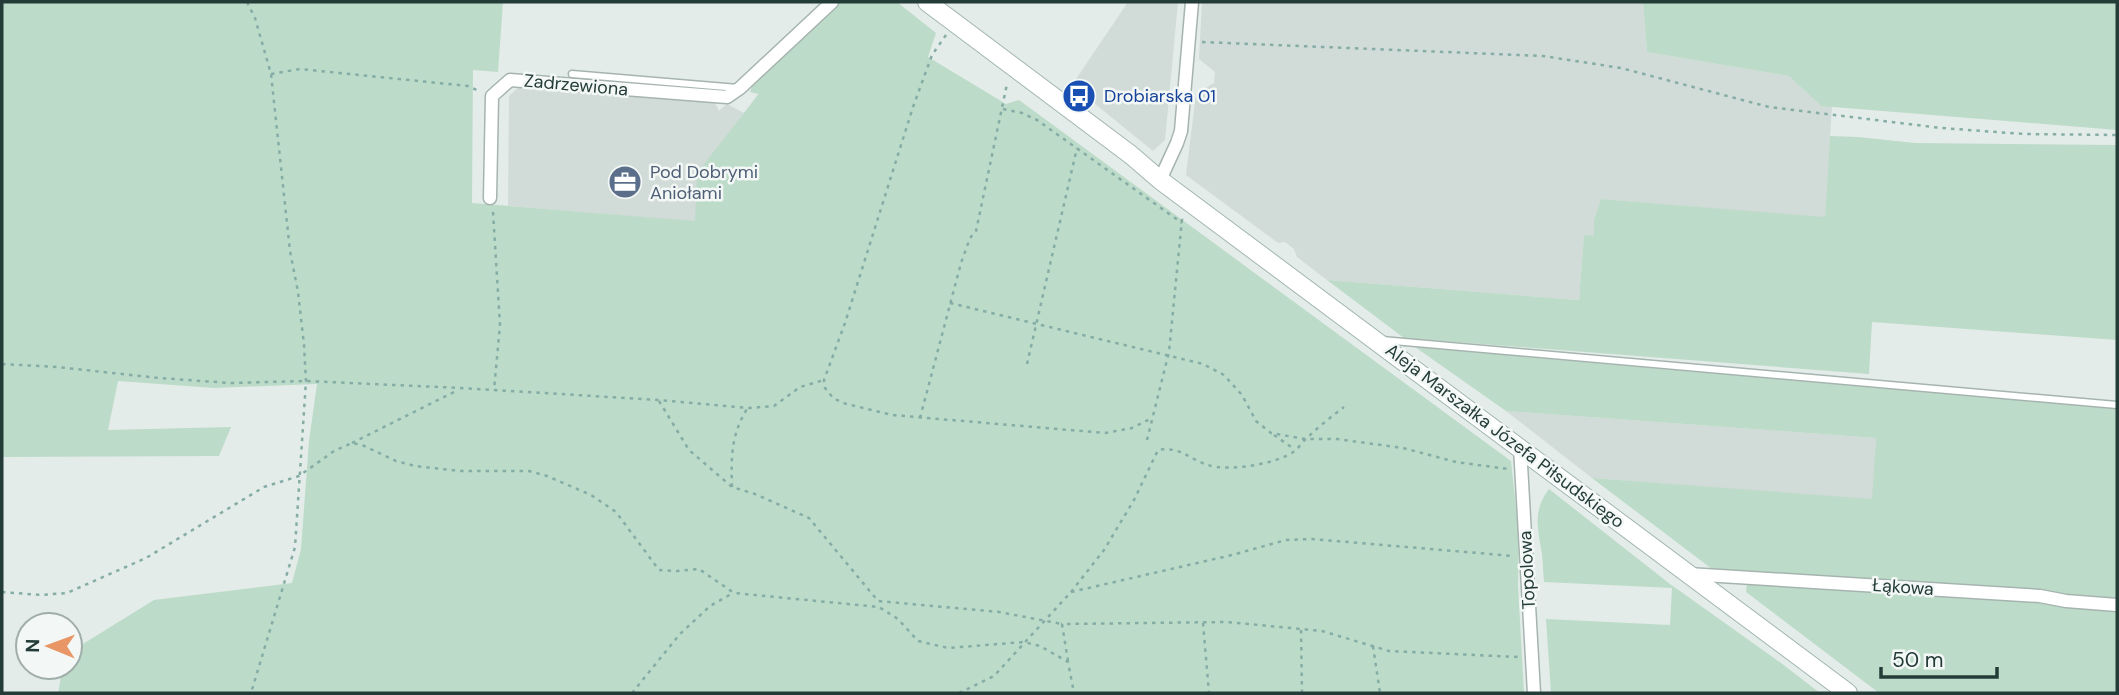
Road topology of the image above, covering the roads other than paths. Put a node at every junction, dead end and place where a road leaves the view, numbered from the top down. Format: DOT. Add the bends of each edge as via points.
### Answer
graph roads {
  1 [pos="832,2"];
  2 [pos="927,2"];
  3 [pos="1192,2"];
  4 [pos="572,74"];
  5 [pos="740,88"];
  6 [pos="1160,180"];
  7 [pos="490,198"];
  8 [pos="1377,340"];
  9 [pos="2117,405"];
  10 [pos="1520,447"];
  11 [pos="1688,574"];
  12 [pos="2117,605"];
  13 [pos="1534,693"];
  14 [pos="1848,693"];
  1 -- 5 [label="street"];
  2 -- 6 [label="main road, Aleja Marszałka Józefa Piłsudskiego"];
  3 -- 6 [label="street" via="1179,138"];
  4 -- 5 [label="lane"];
  5 -- 7 [label="street, Zadrzewiona" via="727,97 510,80 492,96"];
  6 -- 8 [label="main road, Aleja Marszałka Józefa Piłsudskiego"];
  8 -- 9 [label="lane"];
  8 -- 10 [label="main road, Aleja Marszałka Józefa Piłsudskiego"];
  10 -- 11 [label="main road, Aleja Marszałka Józefa Piłsudskiego"];
  10 -- 13 [label="street, Topolowa"];
  11 -- 12 [label="street, Łąkowa"];
  11 -- 14 [label="main road, Aleja Marszałka Józefa Piłsudskiego"];
}
